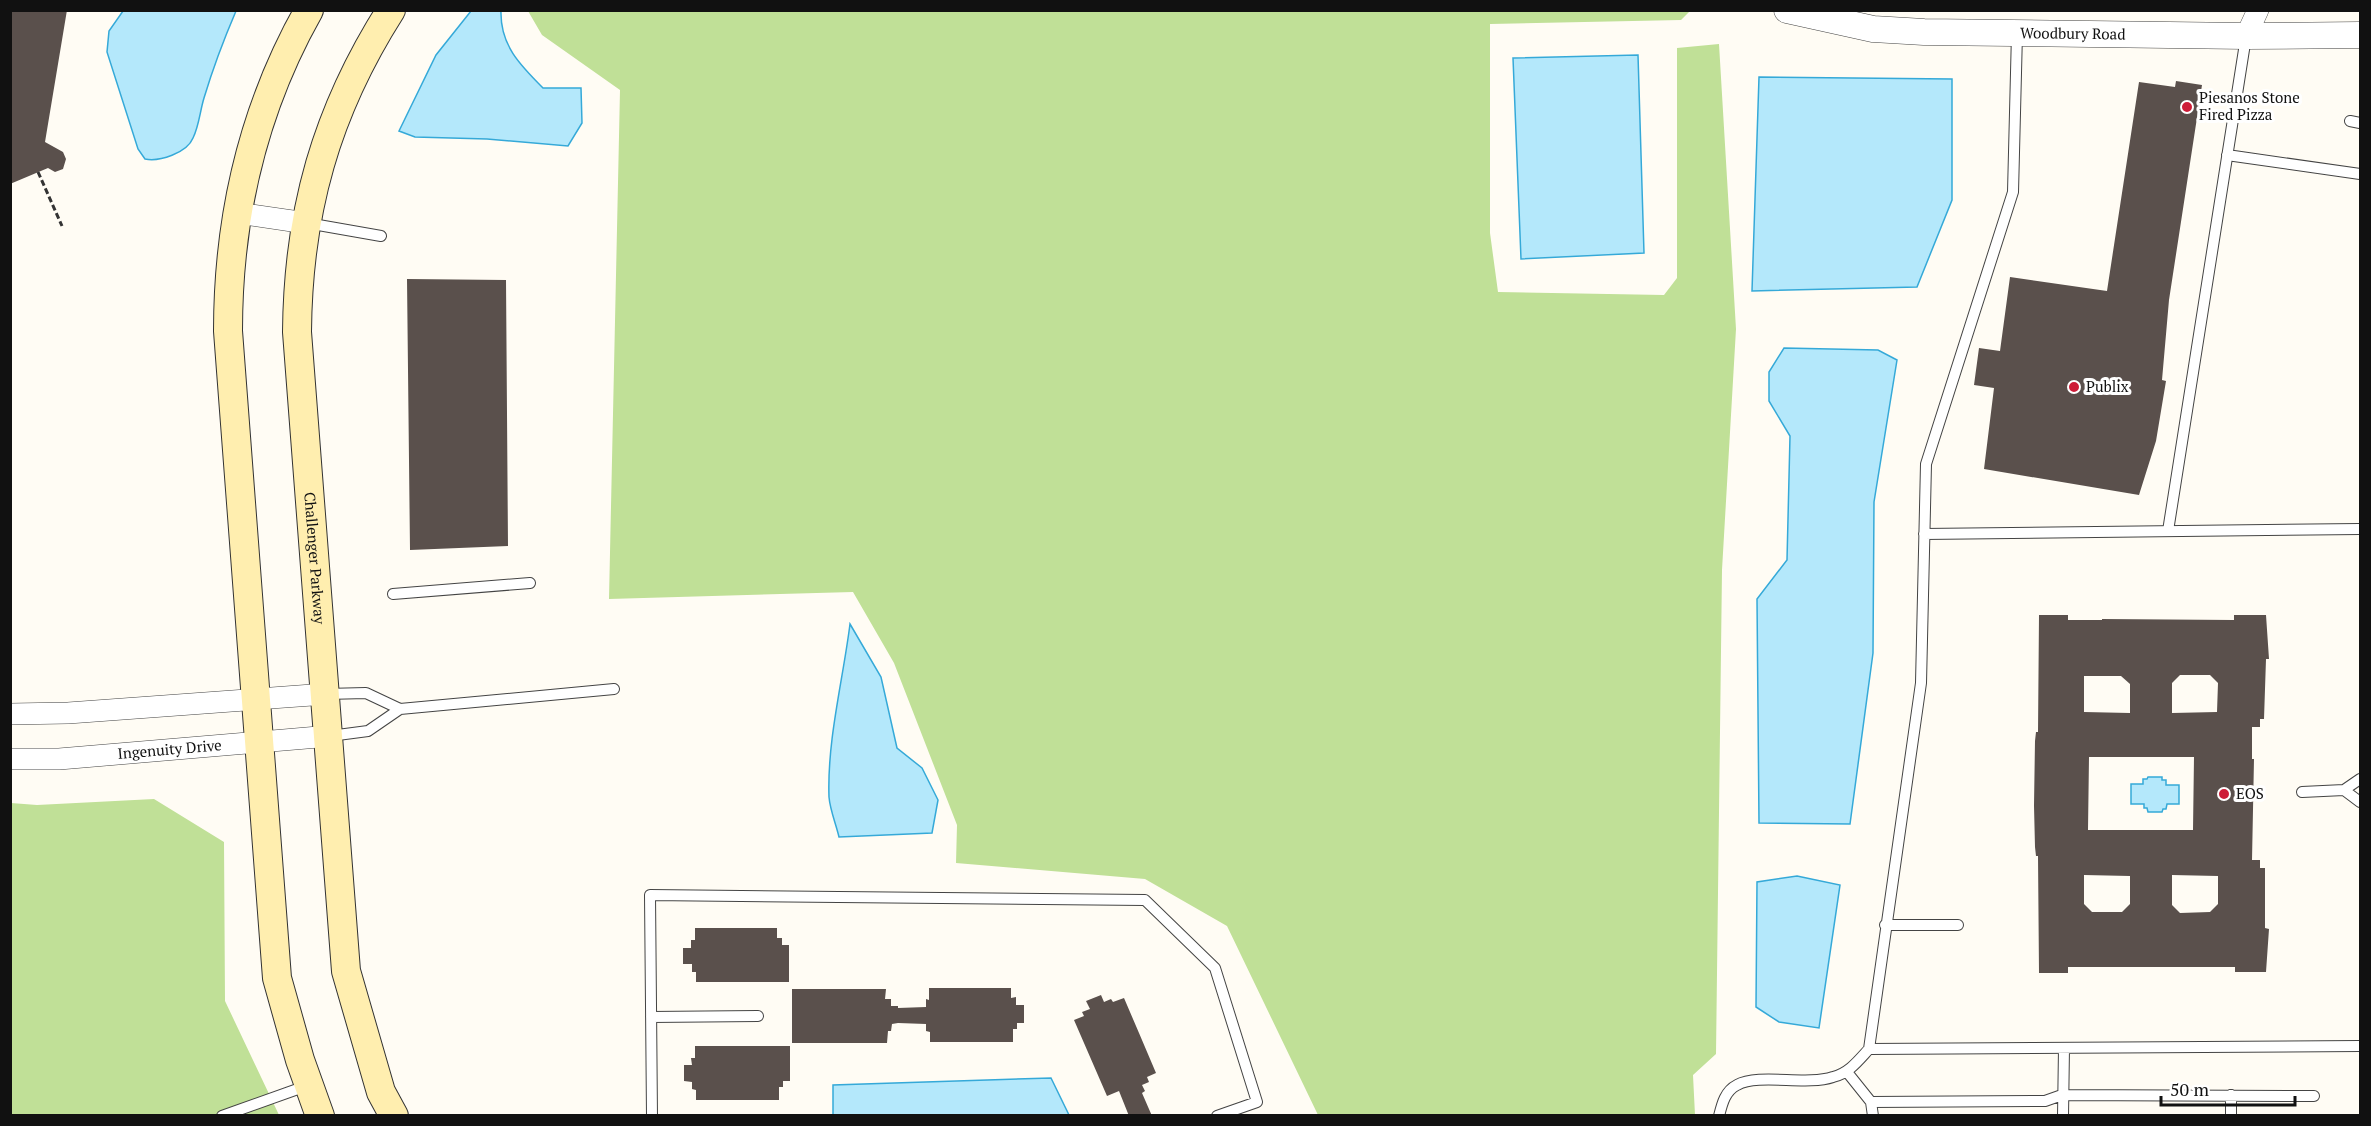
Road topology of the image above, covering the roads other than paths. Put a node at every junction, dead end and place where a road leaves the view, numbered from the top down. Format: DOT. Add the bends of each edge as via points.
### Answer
graph roads {
  1 [pos="309,10"];
  2 [pos="391,10"];
  3 [pos="1801,10"];
  4 [pos="2239,10"];
  5 [pos="2258,10"];
  6 [pos="1788,11"];
  7 [pos="2017,33"];
  8 [pos="2361,35"];
  9 [pos="2246,36"];
  10 [pos="2227,155"];
  11 [pos="2361,174"];
  12 [pos="237,213"];
  13 [pos="306,223"];
  14 [pos="381,236"];
  15 [pos="2361,529"];
  16 [pos="2168,531"];
  17 [pos="1924,534"];
  18 [pos="530,583"];
  19 [pos="393,594"];
  20 [pos="614,689"];
  21 [pos="326,694"];
  22 [pos="256,698"];
  23 [pos="400,709"];
  24 [pos="10,714"];
  25 [pos="330,736"];
  26 [pos="260,743"];
  27 [pos="10,759"];
  28 [pos="2361,779"];
  29 [pos="2344,790"];
  30 [pos="2302,792"];
  31 [pos="2361,802"];
  32 [pos="1886,925"];
  33 [pos="1958,925"];
  34 [pos="758,1016"];
  35 [pos="651,1017"];
  36 [pos="2361,1046"];
  37 [pos="2064,1048"];
  38 [pos="1869,1049"];
  39 [pos="1847,1072"];
  40 [pos="309,1085"];
  41 [pos="2062,1095"];
  42 [pos="2231,1095"];
  43 [pos="2314,1096"];
  44 [pos="1871,1102"];
  45 [pos="222,1116"];
  46 [pos="320,1116"];
  47 [pos="394,1116"];
  48 [pos="652,1116"];
  49 [pos="1217,1116"];
  50 [pos="1719,1116"];
  51 [pos="1873,1116"];
  52 [pos="2062,1116"];
  53 [pos="2231,1116"];
  1 -- 12 [label="main road" via="284,58 260,122"];
  2 -- 13 [label="main road, Challenger Parkway" via="359,64 335,117 321,155"];
  3 -- 6 [label="street"];
  4 -- 9 [label="street"];
  5 -- 9 [label="street"];
  6 -- 7 [label="street, Woodbury Road" via="1874,29"];
  7 -- 9 [label="street, Woodbury Road"];
  7 -- 17 [label="lane" via="2013,192 1926,464"];
  8 -- 9 [label="street, Woodbury Road"];
  9 -- 10 [label="lane"];
  10 -- 11 [label="lane"];
  10 -- 16 [label="lane"];
  12 -- 13 [label="street"];
  12 -- 22 [label="main road" via="228,330"];
  13 -- 14 [label="lane"];
  13 -- 21 [label="main road, Challenger Parkway" via="297,332"];
  15 -- 16 [label="lane"];
  16 -- 17 [label="lane"];
  17 -- 32 [label="lane" via="1921,683"];
  18 -- 19 [label="lane"];
  20 -- 23 [label="lane"];
  21 -- 22 [label="street"];
  21 -- 23 [label="lane" via="366,693"];
  21 -- 25 [label="main road, Challenger Parkway"];
  22 -- 24 [label="street"];
  22 -- 26 [label="main road"];
  23 -- 25 [label="lane" via="369,730"];
  25 -- 26 [label="street, Ingenuity Drive"];
  25 -- 47 [label="main road, Challenger Parkway" via="346,971 381,1092"];
  26 -- 27 [label="street, Ingenuity Drive" via="59,759"];
  26 -- 40 [label="main road" via="278,978"];
  28 -- 29 [label="lane"];
  29 -- 30 [label="lane"];
  29 -- 31 [label="lane"];
  32 -- 33 [label="lane"];
  32 -- 38 [label="lane"];
  34 -- 35 [label="lane"];
  35 -- 48 [label="lane"];
  35 -- 49 [label="lane" via="650,895 1145,900 1215,968 1257,1102"];
  36 -- 37 [label="lane"];
  37 -- 38 [label="lane"];
  37 -- 41 [label="lane"];
  38 -- 39 [label="lane"];
  39 -- 44 [label="lane"];
  39 -- 50 [label="lane" via="1817,1081 1753,1080 1736,1085 1723,1099"];
  40 -- 45 [label="lane"];
  40 -- 46 [label="main road"];
  41 -- 42 [label="lane"];
  41 -- 44 [label="lane" via="2045,1101"];
  41 -- 52 [label="lane"];
  42 -- 43 [label="lane"];
  42 -- 53 [label="lane"];
  44 -- 51 [label="lane"];
}
